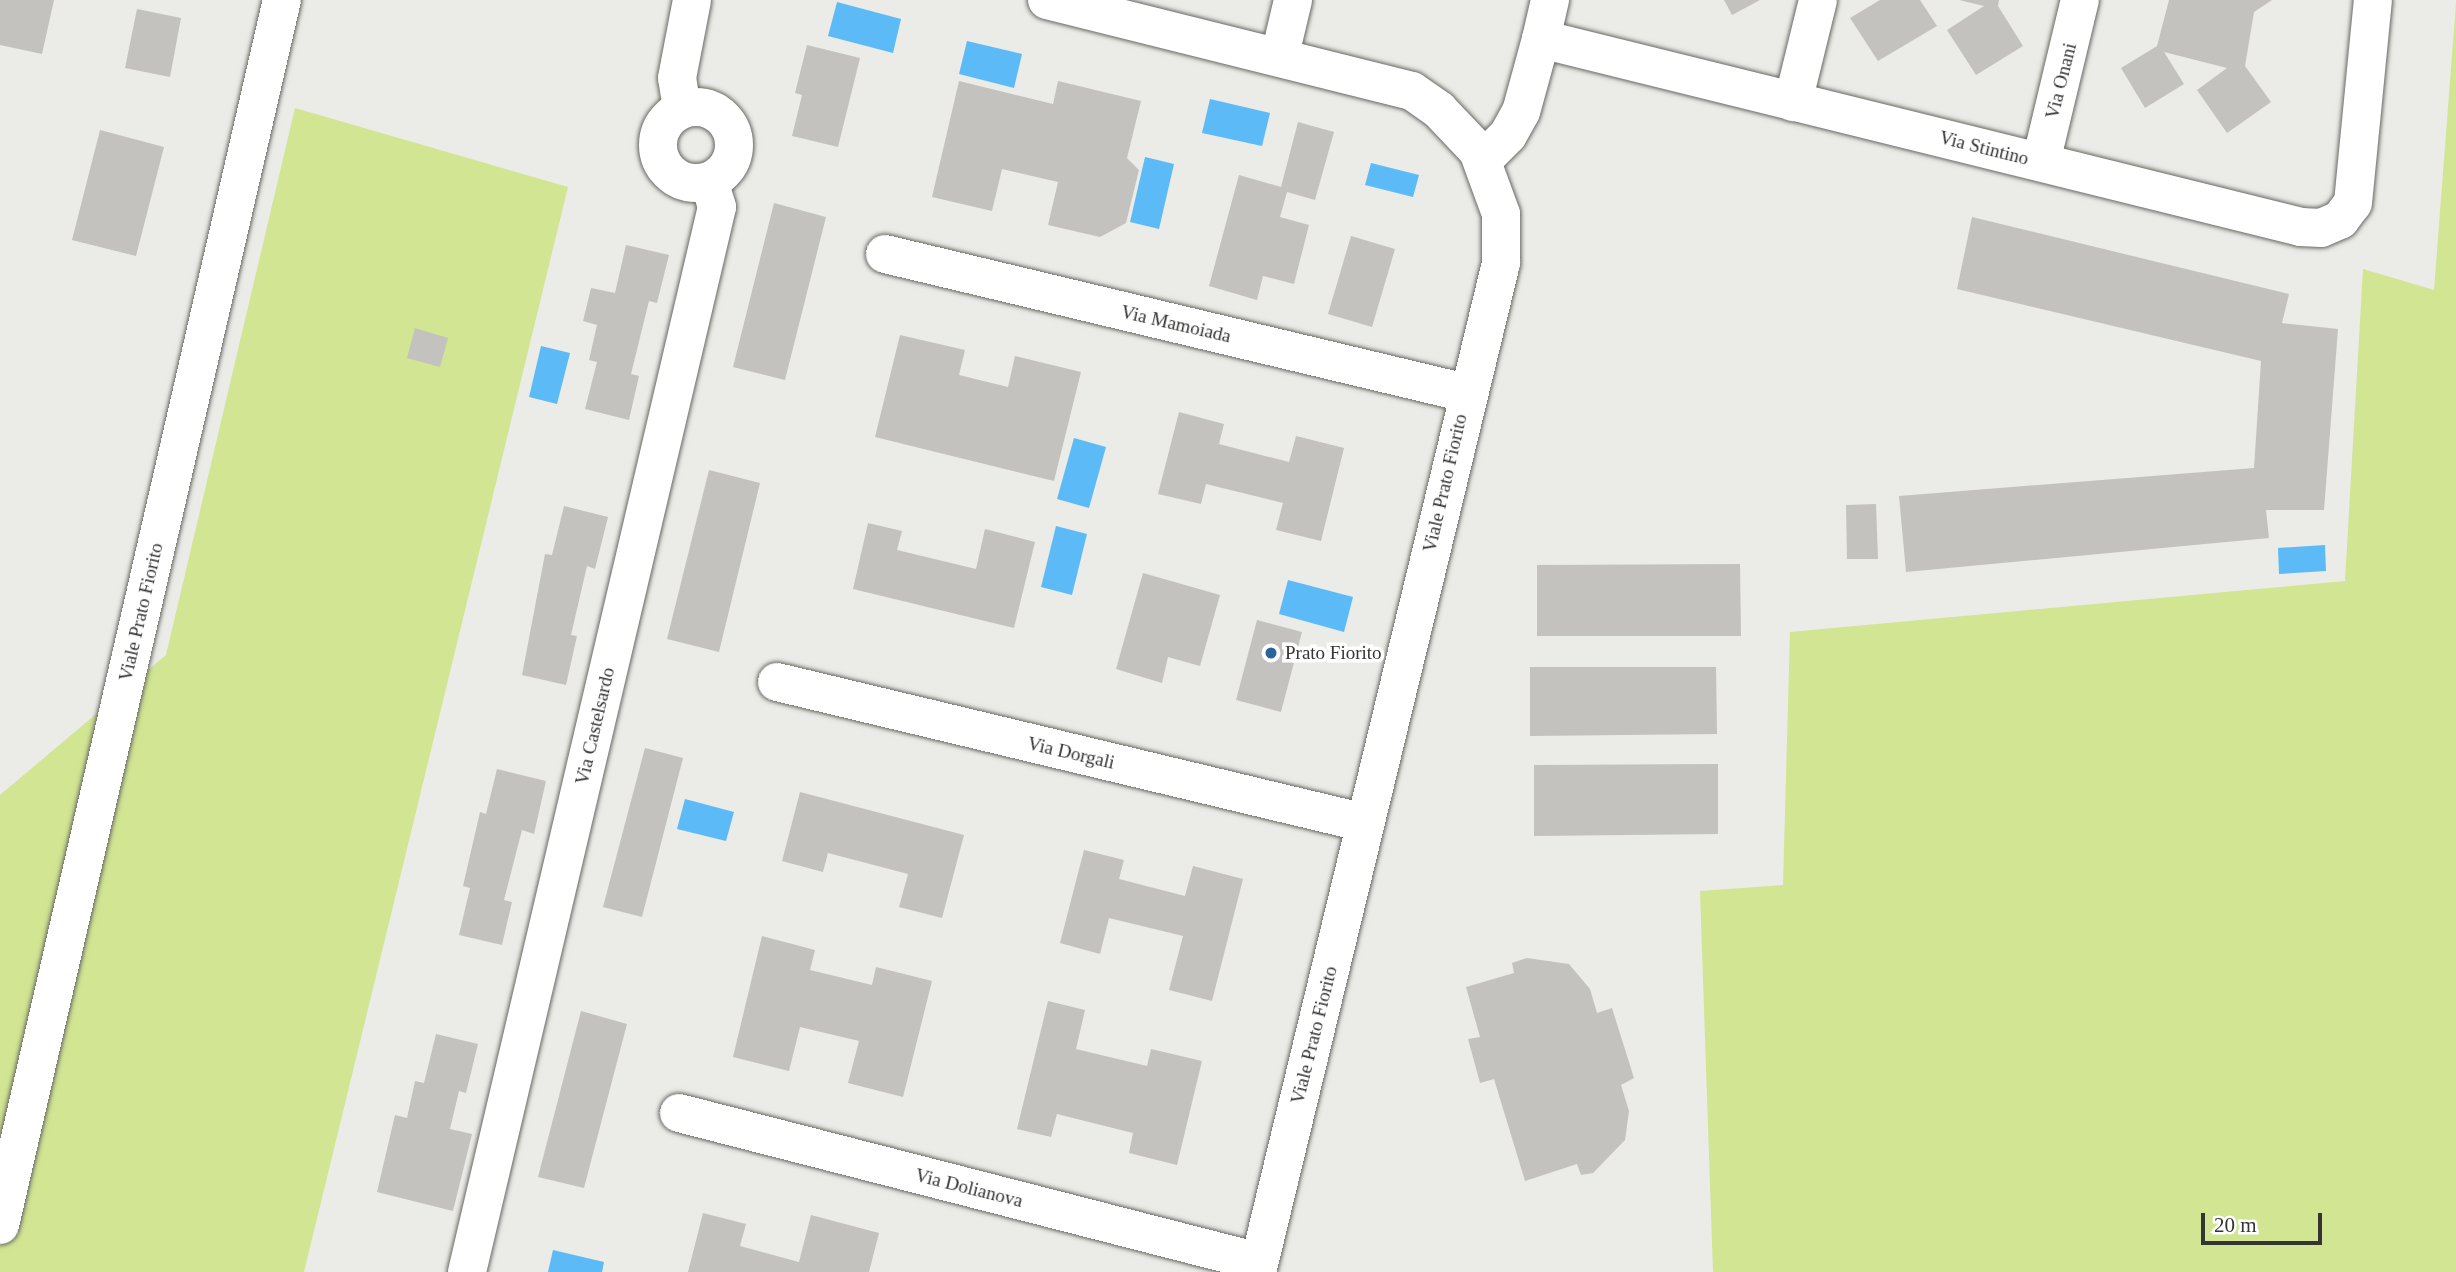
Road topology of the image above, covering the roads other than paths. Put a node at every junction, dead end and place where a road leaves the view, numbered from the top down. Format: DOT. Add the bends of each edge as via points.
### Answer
graph roads {
  1 [pos="282,0"];
  2 [pos="692,0"];
  3 [pos="1046,0"];
  4 [pos="1293,0"];
  5 [pos="1550,0"];
  6 [pos="1818,0"];
  7 [pos="2080,0"];
  8 [pos="2373,0"];
  9 [pos="1541,39"];
  10 [pos="1280,55"];
  11 [pos="1793,102"];
  12 [pos="682,110"];
  13 [pos="1483,160"];
  14 [pos="2041,162"];
  15 [pos="709,181"];
  16 [pos="885,254"];
  17 [pos="1466,393"];
  18 [pos="777,682"];
  19 [pos="1365,823"];
  20 [pos="679,1113"];
  21 [pos="0,1225"];
  22 [pos="1258,1267"];
  23 [pos="467,1272"];
  1 -- 21 [label="street, Viale Prato Fiorito"];
  2 -- 12 [label="street" via="677,78"];
  3 -- 10 [label="street, Viale Prato Fiorito"];
  4 -- 10 [label="street"];
  5 -- 9 [label="street"];
  6 -- 11 [label="street"];
  7 -- 14 [label="street, Via Onani"];
  8 -- 14 [label="street, Via Stintino" via="2355,194 2348,213 2333,225 2301,227"];
  9 -- 11 [label="street, Via Stintino"];
  9 -- 13 [label="street" via="1521,111 1508,135"];
  10 -- 13 [label="street, Viale Prato Fiorito" via="1412,91 1449,119"];
  11 -- 14 [label="street, Via Stintino"];
  12 -- 15 [label="street" via="662,128 660,158 679,179"];
  12 -- 15 [label="street" via="698,106 712,110 732,132 730,162"];
  13 -- 17 [label="street, Viale Prato Fiorito" via="1501,214 1502,252"];
  15 -- 23 [label="street, Via Castelsardo" via="717,207"];
  16 -- 17 [label="street, Via Mamoiada"];
  17 -- 19 [label="street, Viale Prato Fiorito"];
  18 -- 19 [label="street, Via Dorgali"];
  19 -- 22 [label="street, Viale Prato Fiorito"];
  20 -- 22 [label="street, Via Dolianova"];
}
